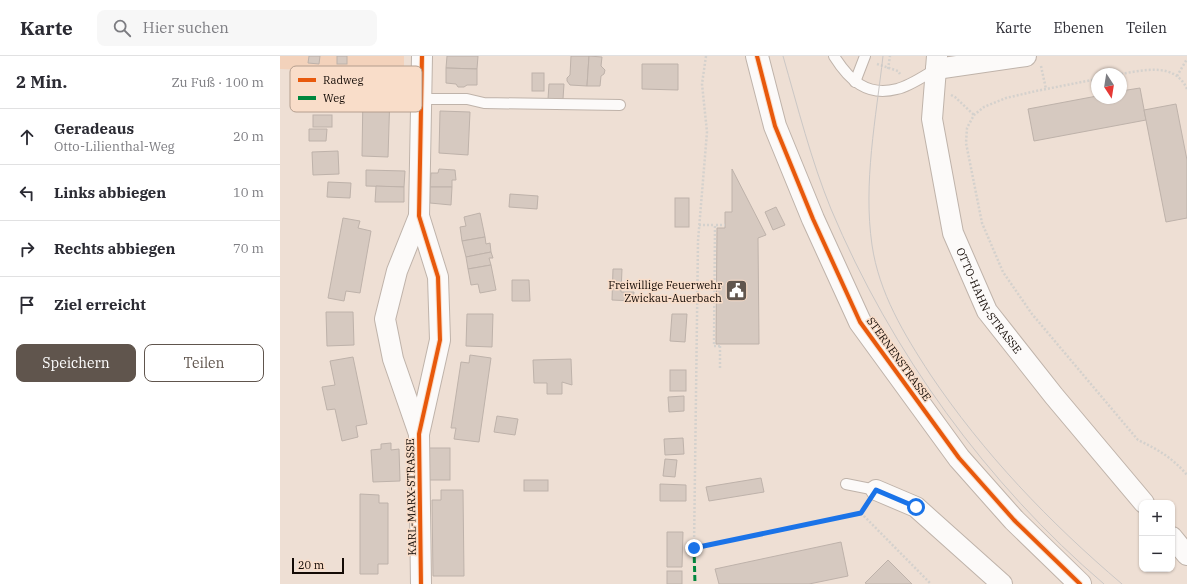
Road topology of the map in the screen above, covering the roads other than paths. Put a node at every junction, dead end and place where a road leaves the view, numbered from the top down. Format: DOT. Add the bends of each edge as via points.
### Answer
graph roads {
  1 [pos="422,56"];
  2 [pos="757,56"];
  3 [pos="834,56"];
  4 [pos="865,56"];
  5 [pos="1033,59"];
  6 [pos="936,63"];
  7 [pos="855,82"];
  8 [pos="422,99"];
  9 [pos="620,105"];
  10 [pos="422,112"];
  11 [pos="419,216"];
  12 [pos="419,434"];
  13 [pos="846,484"];
  14 [pos="876,490"];
  15 [pos="1141,500"];
  16 [pos="1175,541"];
  17 [pos="1187,555"];
  18 [pos="421,584"];
  19 [pos="1002,584"];
  20 [pos="1080,584"];
  1 -- 8 [label="street, KARL-MARX-STRASSE"];
  2 -- 20 [label="street, STERNENSTRASSE" via="775,126 813,219 860,322 959,458 1014,520"];
  3 -- 7 [label="lane"];
  4 -- 7 [label="lane"];
  5 -- 6 [label="street"];
  6 -- 7 [label="lane" via="898,89 879,91"];
  6 -- 15 [label="street, OTTO-HAHN-STRASSE" via="932,119 953,233 987,311"];
  8 -- 9 [label="lane" via="467,99 484,103"];
  10 -- 11 [label="street, KARL-MARX-STRASSE"];
  11 -- 12 [label="street, KARL-MARX-STRASSE" via="438,276 440,340"];
  11 -- 12 [label="street, KARL-MARX-STRASSE" via="397,271 385,319 393,359"];
  12 -- 18 [label="street, KARL-MARX-STRASSE"];
  13 -- 14 [label="lane"];
  14 -- 19 [label="street" via="916,507"];
  16 -- 17 [label="street"];
}
